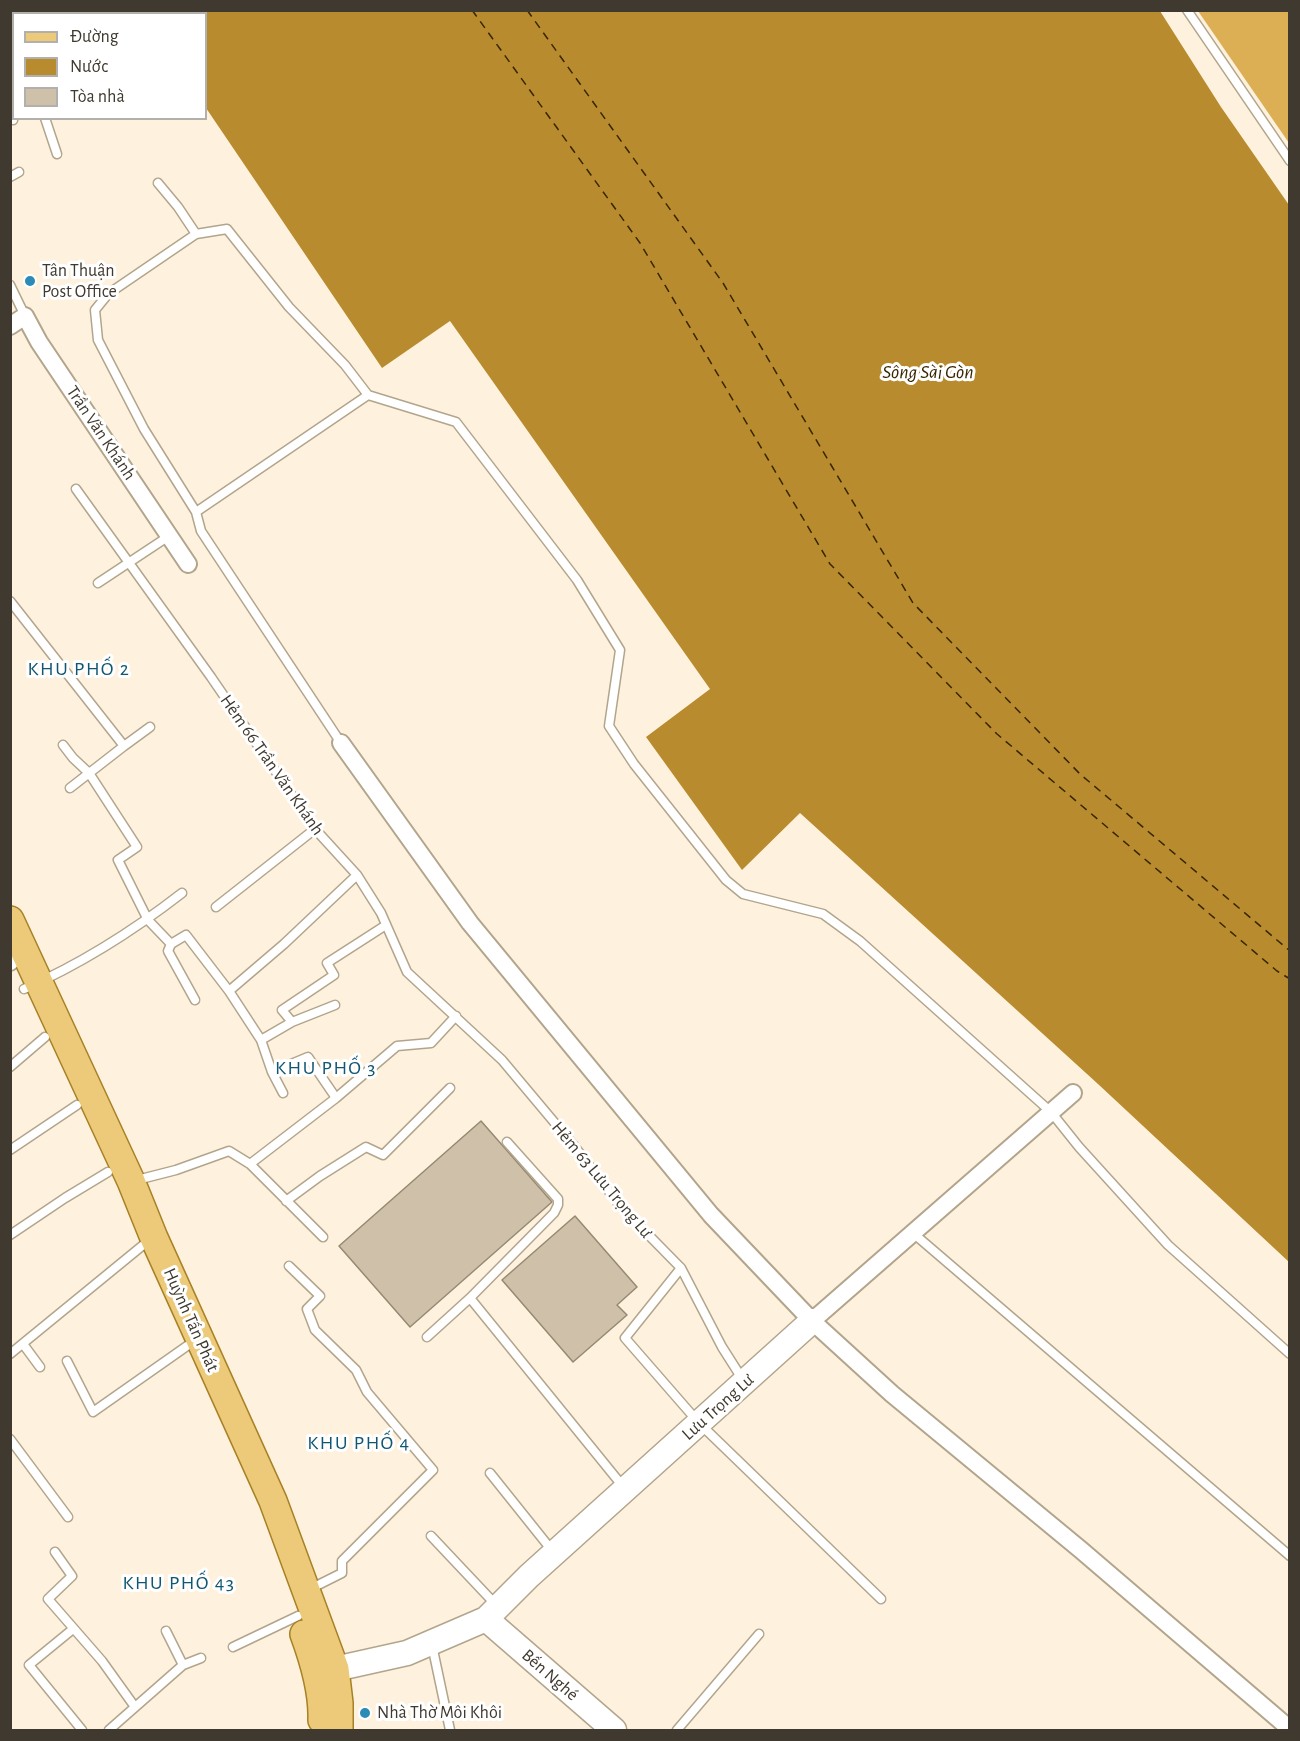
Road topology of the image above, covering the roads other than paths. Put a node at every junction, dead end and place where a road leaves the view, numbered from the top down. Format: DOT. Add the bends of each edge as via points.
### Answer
graph roads {
  1 [pos="1187,10"];
  2 [pos="46,120"];
  3 [pos="57,154"];
  4 [pos="1290,161"];
  5 [pos="19,172"];
  6 [pos="10,177"];
  7 [pos="158,183"];
  8 [pos="196,234"];
  9 [pos="10,285"];
  10 [pos="18,321"];
  11 [pos="368,395"];
  12 [pos="76,489"];
  13 [pos="196,512"];
  14 [pos="169,536"];
  15 [pos="129,561"];
  16 [pos="188,564"];
  17 [pos="98,583"];
  18 [pos="10,601"];
  19 [pos="150,727"];
  20 [pos="341,743"];
  21 [pos="63,745"];
  22 [pos="124,746"];
  23 [pos="89,773"];
  24 [pos="70,788"];
  25 [pos="315,829"];
  26 [pos="357,875"];
  27 [pos="182,893"];
  28 [pos="216,907"];
  29 [pos="10,920"];
  30 [pos="148,920"];
  31 [pos="386,925"];
  32 [pos="171,944"];
  33 [pos="11,961"];
  34 [pos="407,972"];
  35 [pos="229,991"];
  36 [pos="36,996"];
  37 [pos="195,1000"];
  38 [pos="335,1005"];
  39 [pos="456,1017"];
  40 [pos="292,1022"];
  41 [pos="45,1037"];
  42 [pos="261,1040"];
  43 [pos="10,1066"];
  44 [pos="272,1072"];
  45 [pos="450,1088"];
  46 [pos="283,1093"];
  47 [pos="1072,1093"];
  48 [pos="336,1098"];
  49 [pos="77,1105"];
  50 [pos="1051,1112"];
  51 [pos="507,1142"];
  52 [pos="10,1150"];
  53 [pos="250,1164"];
  54 [pos="120,1177"];
  55 [pos="286,1201"];
  56 [pos="913,1233"];
  57 [pos="10,1235"];
  58 [pos="323,1237"];
  59 [pos="148,1242"];
  60 [pos="289,1266"];
  61 [pos="681,1268"];
  62 [pos="470,1298"];
  63 [pos="812,1321"];
  64 [pos="427,1337"];
  65 [pos="23,1344"];
  66 [pos="187,1346"];
  67 [pos="10,1354"];
  68 [pos="1290,1354"];
  69 [pos="68,1361"];
  70 [pos="40,1367"];
  71 [pos="744,1383"];
  72 [pos="699,1424"];
  73 [pos="10,1439"];
  74 [pos="490,1473"];
  75 [pos="626,1490"];
  76 [pos="68,1517"];
  77 [pos="431,1536"];
  78 [pos="55,1552"];
  79 [pos="554,1553"];
  80 [pos="1290,1556"];
  81 [pos="881,1599"];
  82 [pos="306,1605"];
  83 [pos="492,1613"];
  84 [pos="73,1629"];
  85 [pos="166,1631"];
  86 [pos="759,1634"];
  87 [pos="431,1642"];
  88 [pos="233,1647"];
  89 [pos="201,1658"];
  90 [pos="183,1665"];
  91 [pos="326,1670"];
  92 [pos="135,1707"];
  93 [pos="77,1729"];
  94 [pos="1290,1729"];
  95 [pos="109,1731"];
  96 [pos="322,1731"];
  97 [pos="339,1731"];
  98 [pos="450,1731"];
  99 [pos="614,1731"];
  100 [pos="676,1731"];
  1 -- 4 [label="lane"];
  2 -- 3 [label="lane"];
  5 -- 6 [label="lane"];
  7 -- 8 [label="lane"];
  8 -- 11 [label="lane" via="227,229 289,307"];
  8 -- 13 [label="lane" via="108,294 95,310 103,350 144,429"];
  9 -- 10 [label="lane"];
  10 -- 14 [label="street, Trần Văn Khánh" via="39,342"];
  11 -- 13 [label="lane"];
  11 -- 50 [label="lane" via="456,422 577,580 620,650 609,726 726,880 743,894 824,914 860,941"];
  12 -- 15 [label="lane, Hẻm 66 Trần Văn Khánh"];
  13 -- 20 [label="lane" via="201,531"];
  14 -- 15 [label="lane"];
  14 -- 16 [label="street, Trần Văn Khánh"];
  15 -- 17 [label="lane"];
  15 -- 25 [label="lane, Hẻm 66 Trần Văn Khánh"];
  18 -- 22 [label="lane"];
  19 -- 22 [label="lane"];
  20 -- 63 [label="street" via="470,923 711,1215"];
  21 -- 23 [label="lane"];
  22 -- 23 [label="lane"];
  23 -- 24 [label="lane"];
  23 -- 30 [label="lane" via="137,847 118,861"];
  25 -- 26 [label="lane, Hẻm 66 Trần Văn Khánh"];
  25 -- 28 [label="lane"];
  26 -- 31 [label="lane, Hẻm 66 Trần Văn Khánh"];
  26 -- 35 [label="lane"];
  27 -- 30 [label="lane"];
  29 -- 36 [label="main road, Huỳnh Tấn Phát"];
  30 -- 32 [label="lane"];
  30 -- 36 [label="lane"];
  31 -- 34 [label="lane, Hẻm 66 Trần Văn Khánh"];
  31 -- 40 [label="lane" via="327,963 334,975 282,1010"];
  32 -- 35 [label="lane" via="186,935"];
  32 -- 37 [label="lane" via="168,951"];
  33 -- 36 [label="main road, Huỳnh Tấn Phát"];
  34 -- 39 [label="lane, Hẻm 63 Lưu Trọng Lư"];
  35 -- 42 [label="lane"];
  36 -- 41 [label="main road, Huỳnh Tấn Phát"];
  36 -- 54 [label="main road, Huỳnh Tấn Phát"];
  38 -- 40 [label="lane"];
  39 -- 48 [label="lane" via="431,1043 398,1046"];
  39 -- 61 [label="lane, Hẻm 63 Lưu Trọng Lư" via="502,1060 621,1208"];
  40 -- 42 [label="lane"];
  41 -- 43 [label="lane"];
  41 -- 49 [label="main road, Huỳnh Tấn Phát"];
  42 -- 44 [label="lane"];
  44 -- 46 [label="lane"];
  44 -- 48 [label="lane" via="308,1057"];
  45 -- 55 [label="lane" via="383,1155 366,1147"];
  47 -- 50 [label="street, Lưu Trọng Lư"];
  48 -- 53 [label="lane"];
  49 -- 52 [label="lane"];
  49 -- 54 [label="main road, Huỳnh Tấn Phát"];
  50 -- 56 [label="street, Lưu Trọng Lư"];
  50 -- 68 [label="lane" via="1168,1245"];
  51 -- 62 [label="lane" via="558,1199 558,1205"];
  53 -- 54 [label="lane" via="230,1151 176,1170"];
  53 -- 55 [label="lane"];
  54 -- 57 [label="lane" via="65,1198"];
  54 -- 59 [label="main road, Huỳnh Tấn Phát"];
  55 -- 58 [label="lane"];
  56 -- 63 [label="street, Lưu Trọng Lư"];
  56 -- 80 [label="lane"];
  59 -- 65 [label="lane"];
  59 -- 66 [label="main road, Huỳnh Tấn Phát"];
  59 -- 82 [label="main road, Huỳnh Tấn Phát" via="273,1501"];
  60 -- 82 [label="lane" via="320,1296 307,1310 315,1330 356,1370 367,1392 433,1470 342,1561 342,1573"];
  61 -- 71 [label="lane, Hẻm 63 Lưu Trọng Lư"];
  61 -- 72 [label="lane" via="625,1338"];
  62 -- 64 [label="lane"];
  62 -- 75 [label="lane"];
  63 -- 71 [label="street, Lưu Trọng Lư"];
  63 -- 94 [label="street" via="892,1394"];
  65 -- 67 [label="lane"];
  65 -- 70 [label="lane"];
  66 -- 69 [label="lane" via="93,1412"];
  66 -- 82 [label="main road, Huỳnh Tấn Phát"];
  71 -- 72 [label="street, Lưu Trọng Lư"];
  72 -- 75 [label="street, Lưu Trọng Lư"];
  72 -- 81 [label="lane"];
  73 -- 76 [label="lane"];
  74 -- 79 [label="lane"];
  75 -- 79 [label="street, Lưu Trọng Lư"];
  77 -- 83 [label="lane"];
  78 -- 84 [label="lane" via="72,1576 48,1599"];
  79 -- 83 [label="street, Lưu Trọng Lư"];
  82 -- 88 [label="lane"];
  82 -- 91 [label="main road, Huỳnh Tấn Phát"];
  83 -- 87 [label="street, Lưu Trọng Lư"];
  83 -- 99 [label="street, Bến Nghé"];
  84 -- 92 [label="lane"];
  84 -- 93 [label="lane" via="28,1665"];
  85 -- 90 [label="lane"];
  86 -- 100 [label="lane"];
  87 -- 91 [label="street, Lưu Trọng Lư" via="407,1653"];
  87 -- 98 [label="lane"];
  89 -- 90 [label="lane"];
  90 -- 92 [label="lane"];
  91 -- 96 [label="main road, Huỳnh Tấn Phát"];
  91 -- 97 [label="main road, Huỳnh Tấn Phát" via="339,1703"];
  92 -- 95 [label="lane"];
}
